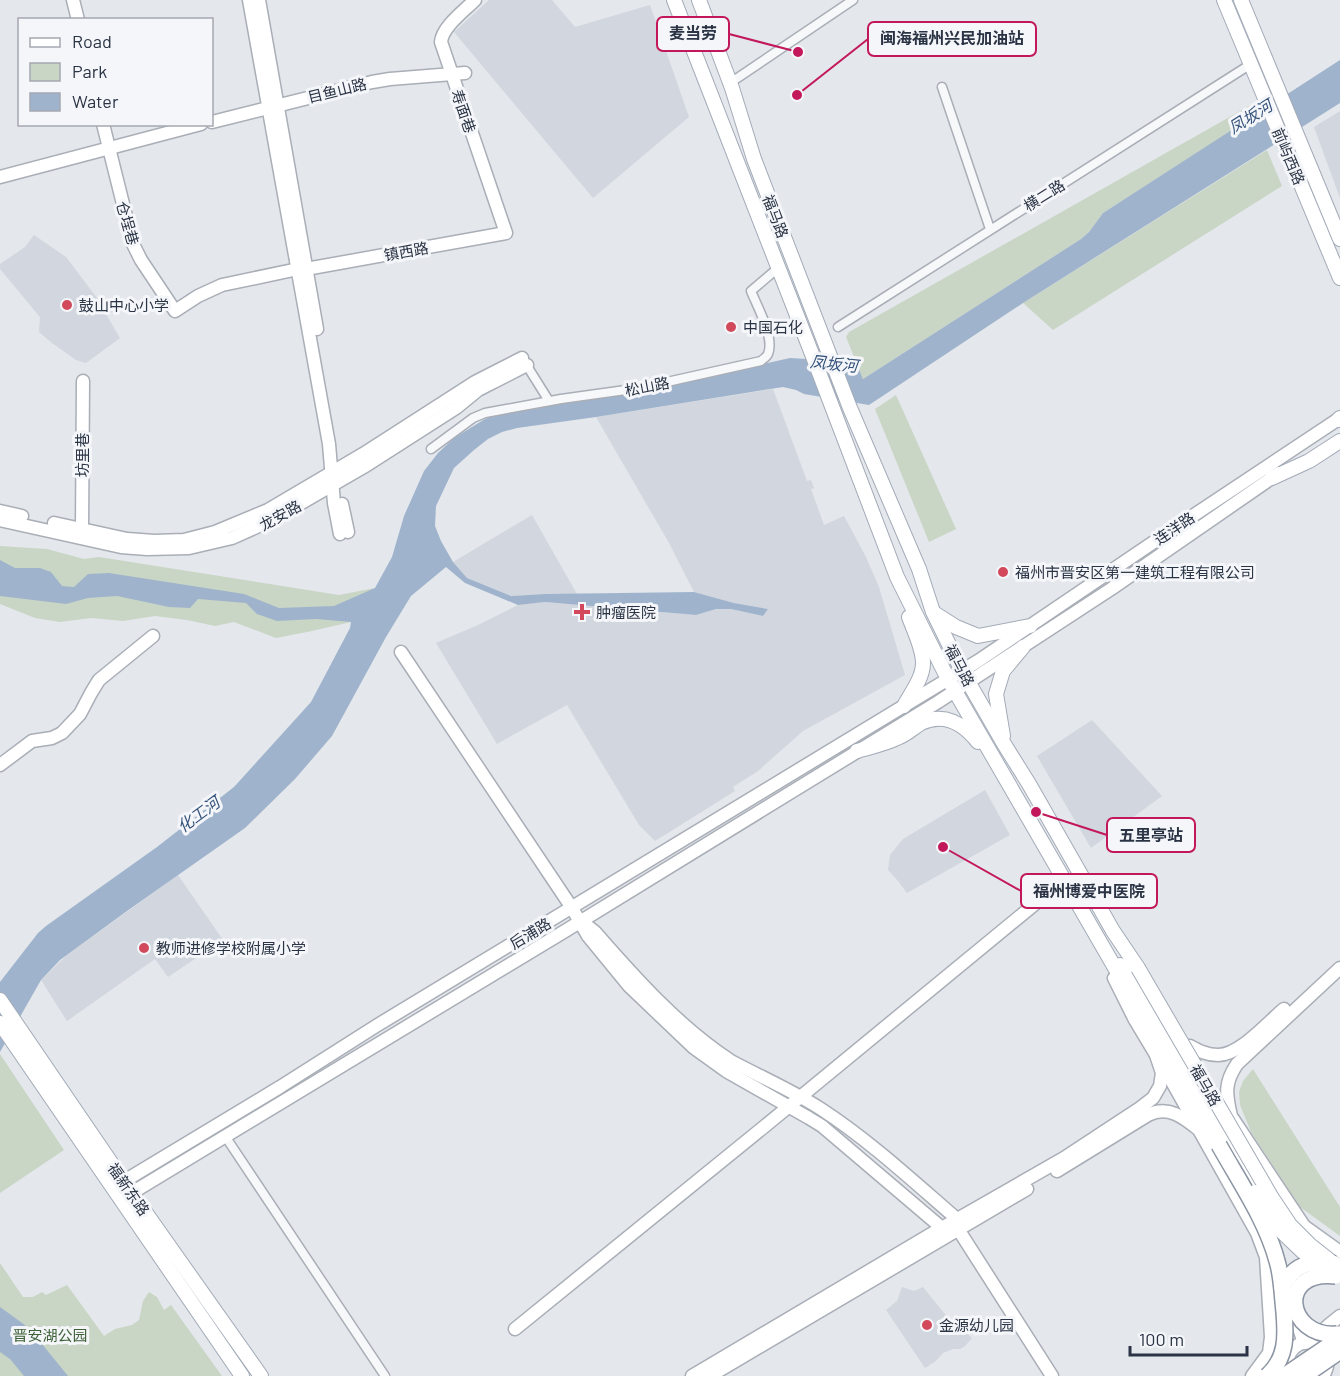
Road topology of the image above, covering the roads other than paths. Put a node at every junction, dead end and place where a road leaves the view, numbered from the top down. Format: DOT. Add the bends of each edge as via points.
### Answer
graph roads {
  1 [pos="73,0"];
  2 [pos="249,0"];
  3 [pos="258,0"];
  4 [pos="475,0"];
  5 [pos="674,0"];
  6 [pos="699,0"];
  7 [pos="853,0"];
  8 [pos="1224,0"];
  9 [pos="1241,0"];
  10 [pos="78,18"];
  11 [pos="1251,64"];
  12 [pos="465,73"];
  13 [pos="451,74"];
  14 [pos="730,83"];
  15 [pos="942,87"];
  16 [pos="273,106"];
  17 [pos="213,122"];
  18 [pos="103,126"];
  19 [pos="194,126"];
  20 [pos="109,149"];
  21 [pos="0,177"];
  22 [pos="990,229"];
  23 [pos="506,232"];
  24 [pos="1340,239"];
  25 [pos="1329,253"];
  26 [pos="778,268"];
  27 [pos="302,269"];
  28 [pos="1340,278"];
  29 [pos="1340,286"];
  30 [pos="175,311"];
  31 [pos="838,327"];
  32 [pos="524,361"];
  33 [pos="83,381"];
  34 [pos="549,401"];
  35 [pos="1340,422"];
  36 [pos="1340,441"];
  37 [pos="431,449"];
  38 [pos="335,477"];
  39 [pos="1272,478"];
  40 [pos="1,516"];
  41 [pos="82,530"];
  42 [pos="344,533"];
  43 [pos="897,578"];
  44 [pos="933,612"];
  45 [pos="1030,626"];
  46 [pos="153,636"];
  47 [pos="1023,647"];
  48 [pos="401,652"];
  49 [pos="965,677"];
  50 [pos="952,685"];
  51 [pos="904,706"];
  52 [pos="1004,744"];
  53 [pos="857,751"];
  54 [pos="0,765"];
  55 [pos="999,767"];
  56 [pos="1064,880"];
  57 [pos="572,908"];
  58 [pos="580,921"];
  59 [pos="1113,931"];
  60 [pos="1098,940"];
  61 [pos="1340,957"];
  62 [pos="1340,968"];
  63 [pos="1122,980"];
  64 [pos="0,1000"];
  65 [pos="0,1023"];
  66 [pos="1190,1046"];
  67 [pos="1155,1055"];
  68 [pos="799,1097"];
  69 [pos="789,1106"];
  70 [pos="1231,1116"];
  71 [pos="1198,1129"];
  72 [pos="225,1136"];
  73 [pos="122,1190"];
  74 [pos="1301,1222"];
  75 [pos="958,1224"];
  76 [pos="942,1228"];
  77 [pos="1310,1245"];
  78 [pos="1338,1267"];
  79 [pos="1281,1288"];
  80 [pos="1268,1308"];
  81 [pos="1340,1316"];
  82 [pos="515,1329"];
  83 [pos="1340,1333"];
  84 [pos="1340,1338"];
  85 [pos="1307,1343"];
  86 [pos="1340,1351"];
  87 [pos="1290,1354"];
  88 [pos="1330,1370"];
  89 [pos="242,1376"];
  90 [pos="261,1376"];
  91 [pos="385,1376"];
  92 [pos="692,1376"];
  93 [pos="710,1376"];
  94 [pos="1052,1376"];
  95 [pos="1252,1376"];
  96 [pos="1267,1376"];
  97 [pos="1284,1376"];
  98 [pos="1293,1376"];
  99 [pos="1304,1376"];
  1 -- 10 [label="main road"];
  2 -- 16 [label="main road"];
  3 -- 16 [label="main road"];
  4 -- 13 [label="main road, 寿面巷" via="441,38"];
  5 -- 26 [label="main road, 福马路"];
  6 -- 14 [label="main road, 福马路"];
  7 -- 14 [label="street"];
  8 -- 11 [label="main road, 前屿西路"];
  9 -- 24 [label="main road, 前屿西路"];
  11 -- 22 [label="street, 横二路"];
  11 -- 25 [label="main road, 前屿西路"];
  12 -- 13 [label="main road, 目鱼山路"];
  13 -- 16 [label="main road, 目鱼山路" via="372,82"];
  13 -- 23 [label="main road, 寿面巷"];
  14 -- 44 [label="main road, 福马路" via="754,159"];
  15 -- 22 [label="street"];
  16 -- 17 [label="main road, 目鱼山路"];
  16 -- 27 [label="main road"];
  18 -- 20 [label="main road, 仓埕巷"];
  19 -- 20 [label="main road"];
  20 -- 21 [label="main road"];
  20 -- 30 [label="main road, 仓埕巷" via="133,244"];
  22 -- 31 [label="street, 横二路"];
  23 -- 27 [label="main road, 镇西路"];
  25 -- 28 [label="main road, 前屿西路"];
  25 -- 29 [label="main road"];
  26 -- 34 [label="street, 松山路" via="751,291 768,338 769,350 760,361 640,388"];
  26 -- 43 [label="main road, 福马路"];
  27 -- 30 [label="main road, 镇西路" via="222,285"];
  27 -- 38 [label="main road" via="336,441"];
  32 -- 34 [label="street"];
  32 -- 38 [label="main road, 龙安路" via="367,465"];
  33 -- 41 [label="main road, 坊里巷"];
  34 -- 37 [label="street, 松山路" via="485,412"];
  35 -- 39 [label="main road, 连洋路"];
  35 -- 45 [label="main road, 连洋路"];
  36 -- 39 [label="main road"];
  38 -- 40 [label="main road, 龙安路" via="247,533 189,548 121,547"];
  38 -- 41 [label="main road, 龙安路" via="230,526 184,540 127,539"];
  38 -- 42 [label="main road" via="334,503"];
  39 -- 47 [label="main road, 连洋路"];
  40 -- 41 [label="main road, 龙安路"];
  43 -- 50 [label="main road, 福马路"];
  43 -- 51 [label="main road" via="923,663 922,674"];
  44 -- 45 [label="main road" via="978,636"];
  44 -- 49 [label="main road, 福马路"];
  45 -- 49 [label="main road, 连洋路"];
  46 -- 54 [label="main road" via="99,680 80,714 62,733 32,741"];
  47 -- 49 [label="main road, 连洋路"];
  47 -- 52 [label="main road" via="1003,671 996,694"];
  48 -- 57 [label="main road"];
  49 -- 50 [label="main road, 连洋路"];
  49 -- 52 [label="main road, 福马路"];
  50 -- 51 [label="main road, 后浦路"];
  50 -- 53 [label="main road, 后浦路"];
  50 -- 55 [label="main road, 福马路"];
  51 -- 57 [label="main road, 后浦路"];
  52 -- 59 [label="main road, 福马路"];
  53 -- 55 [label="main road" via="941,719 968,729"];
  53 -- 58 [label="main road, 后浦路"];
  55 -- 56 [label="main road, 福马路"];
  56 -- 60 [label="main road, 福马路"];
  56 -- 68 [label="main road"];
  57 -- 58 [label="main road"];
  57 -- 73 [label="main road, 后浦路"];
  58 -- 68 [label="main road" via="706,1043 731,1061"];
  58 -- 69 [label="main road" via="628,986 677,1033 714,1064"];
  58 -- 72 [label="main road, 后浦路"];
  59 -- 66 [label="main road" via="1147,972"];
  59 -- 77 [label="main road, 福马路, bridge" via="1272,1198"];
  60 -- 63 [label="main road, 福马路"];
  60 -- 67 [label="main road"];
  60 -- 78 [label="main road, 福马路, bridge" via="1130,976 1282,1232 1303,1252"];
  61 -- 66 [label="main road" via="1235,1051 1215,1055"];
  62 -- 70 [label="main road" via="1237,1064 1226,1092"];
  63 -- 79 [label="highway, bridge" via="1261,1220 1278,1262"];
  64 -- 73 [label="main road, 福新东路"];
  65 -- 73 [label="main road, 福新东路"];
  66 -- 70 [label="main road"];
  67 -- 71 [label="main road"];
  67 -- 75 [label="main road" via="1162,1078 1149,1102"];
  68 -- 69 [label="main road"];
  68 -- 75 [label="main road" via="865,1141"];
  69 -- 76 [label="main road" via="822,1126"];
  69 -- 82 [label="main road"];
  70 -- 74 [label="main road"];
  71 -- 75 [label="main road" via="1173,1112 1153,1113 1068,1165"];
  71 -- 80 [label="main road" via="1262,1245"];
  72 -- 73 [label="main road, 后浦路"];
  72 -- 91 [label="street"];
  73 -- 89 [label="main road, 福新东路"];
  73 -- 90 [label="main road, 福新东路"];
  74 -- 78 [label="main road"];
  74 -- 85 [label="main road" via="1289,1297"];
  75 -- 76 [label="main road"];
  75 -- 93 [label="main road"];
  75 -- 94 [label="main road"];
  76 -- 92 [label="main road"];
  77 -- 78 [label="highway, bridge"];
  78 -- 79 [label="highway, bridge" via="1320,1262 1304,1265 1286,1278"];
  78 -- 83 [label="highway, bridge" via="1304,1282 1294,1298 1299,1318 1307,1326 1318,1333"];
  79 -- 96 [label="highway, bridge" via="1286,1335 1282,1355"];
  80 -- 87 [label="main road"];
  80 -- 95 [label="main road" via="1269,1353"];
  81 -- 85 [label="main road"];
  84 -- 97 [label="highway, bridge"];
  85 -- 87 [label="main road" via="1295,1347"];
  85 -- 88 [label="main road" via="1325,1352"];
  86 -- 99 [label="highway, bridge"];
  87 -- 95 [label="main road"];
  87 -- 98 [label="main road" via="1289,1371"];
}
